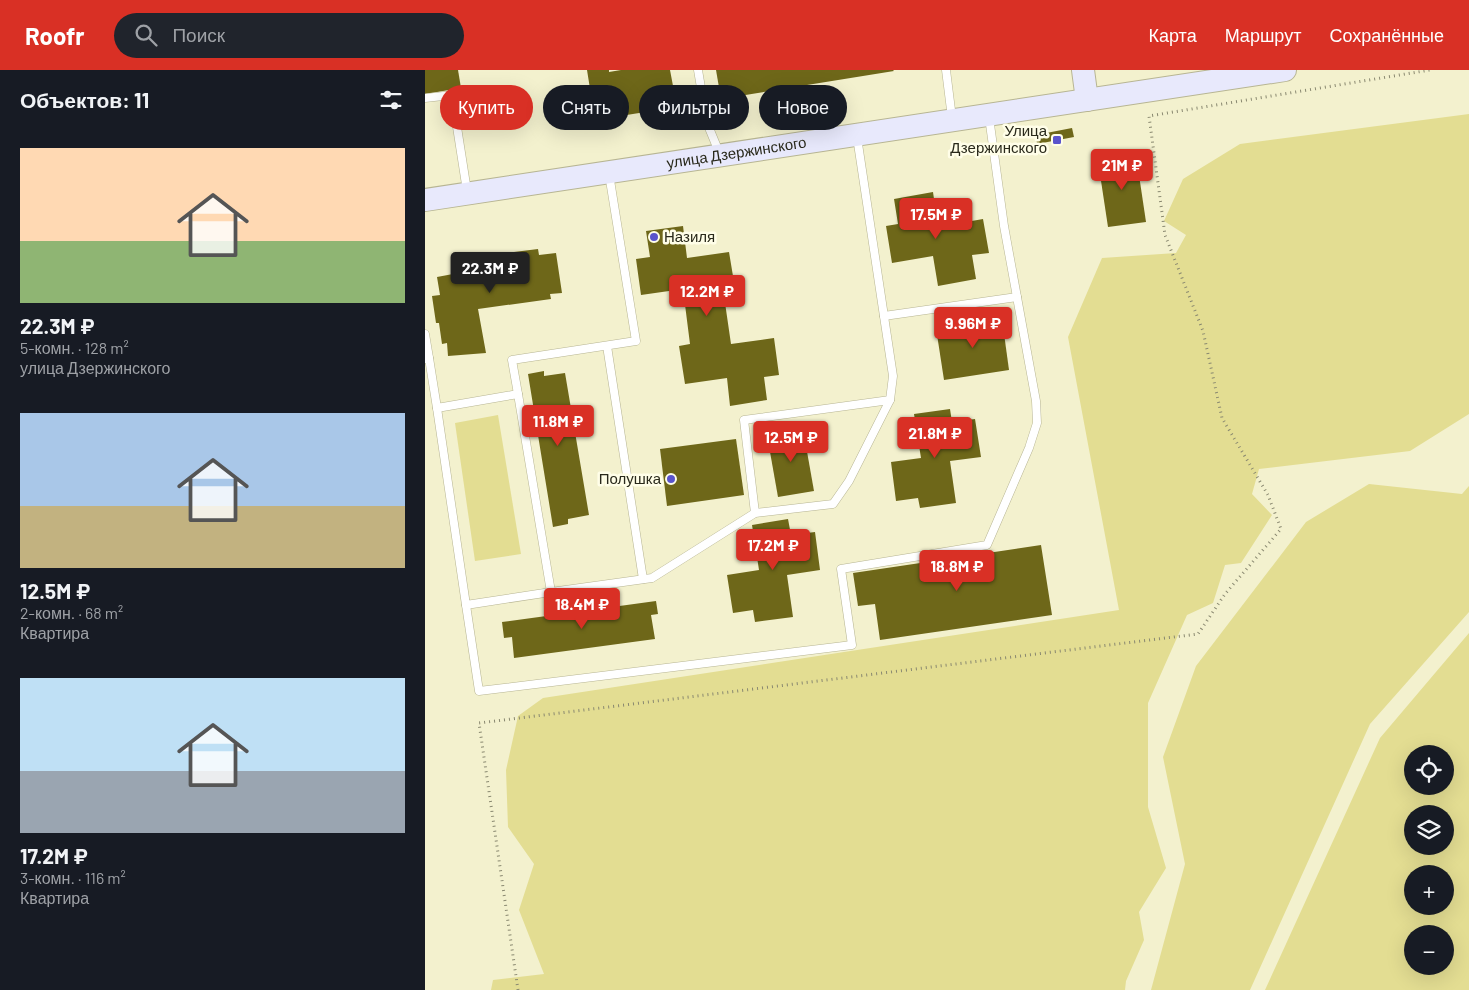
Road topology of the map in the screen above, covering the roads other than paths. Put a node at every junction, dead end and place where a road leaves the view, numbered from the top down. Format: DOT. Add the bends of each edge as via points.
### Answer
graph roads {
  1 [pos="698,70"];
  2 [pos="945,70"];
  3 [pos="1083,70"];
  4 [pos="1285,70"];
  5 [pos="425,98"];
  6 [pos="1087,100"];
  7 [pos="988,115"];
  8 [pos="952,120"];
  9 [pos="856,135"];
  10 [pos="720,155"];
  11 [pos="609,172"];
  12 [pos="467,193"];
  13 [pos="425,200"];
  14 [pos="1017,297"];
  15 [pos="884,316"];
  16 [pos="425,334"];
  17 [pos="607,346"];
  18 [pos="427,359"];
  19 [pos="518,394"];
  20 [pos="890,400"];
  21 [pos="437,408"];
  22 [pos="755,513"];
  23 [pos="643,579"];
  24 [pos="551,592"];
  25 [pos="466,605"];
  1 -- 10 [label="lane" via="707,123"];
  2 -- 8 [label="lane"];
  3 -- 6 [label="main road"];
  4 -- 6 [label="main road, улица Дзержинского"];
  5 -- 12 [label="lane" via="452,95"];
  6 -- 7 [label="main road, улица Дзержинского"];
  7 -- 8 [label="main road, улица Дзержинского"];
  7 -- 14 [label="lane"];
  8 -- 9 [label="main road, улица Дзержинского"];
  9 -- 10 [label="main road, улица Дзержинского"];
  9 -- 15 [label="lane"];
  10 -- 11 [label="main road, улица Дзержинского"];
  11 -- 12 [label="main road, улица Дзержинского"];
  11 -- 17 [label="lane" via="635,341"];
  12 -- 13 [label="main road, улица Дзержинского"];
  14 -- 15 [label="lane"];
  14 -- 25 [label="lane" via="1037,423 987,545 841,568 851,646 479,691"];
  15 -- 20 [label="lane" via="893,376"];
  16 -- 18 [label="lane"];
  17 -- 19 [label="lane" via="513,360"];
  17 -- 23 [label="lane"];
  18 -- 21 [label="lane"];
  19 -- 21 [label="lane"];
  19 -- 24 [label="lane"];
  20 -- 22 [label="lane" via="849,481 833,504"];
  20 -- 22 [label="lane" via="744,420"];
  21 -- 25 [label="lane"];
  22 -- 23 [label="lane" via="652,578"];
  23 -- 24 [label="lane"];
  24 -- 25 [label="lane"];
}
